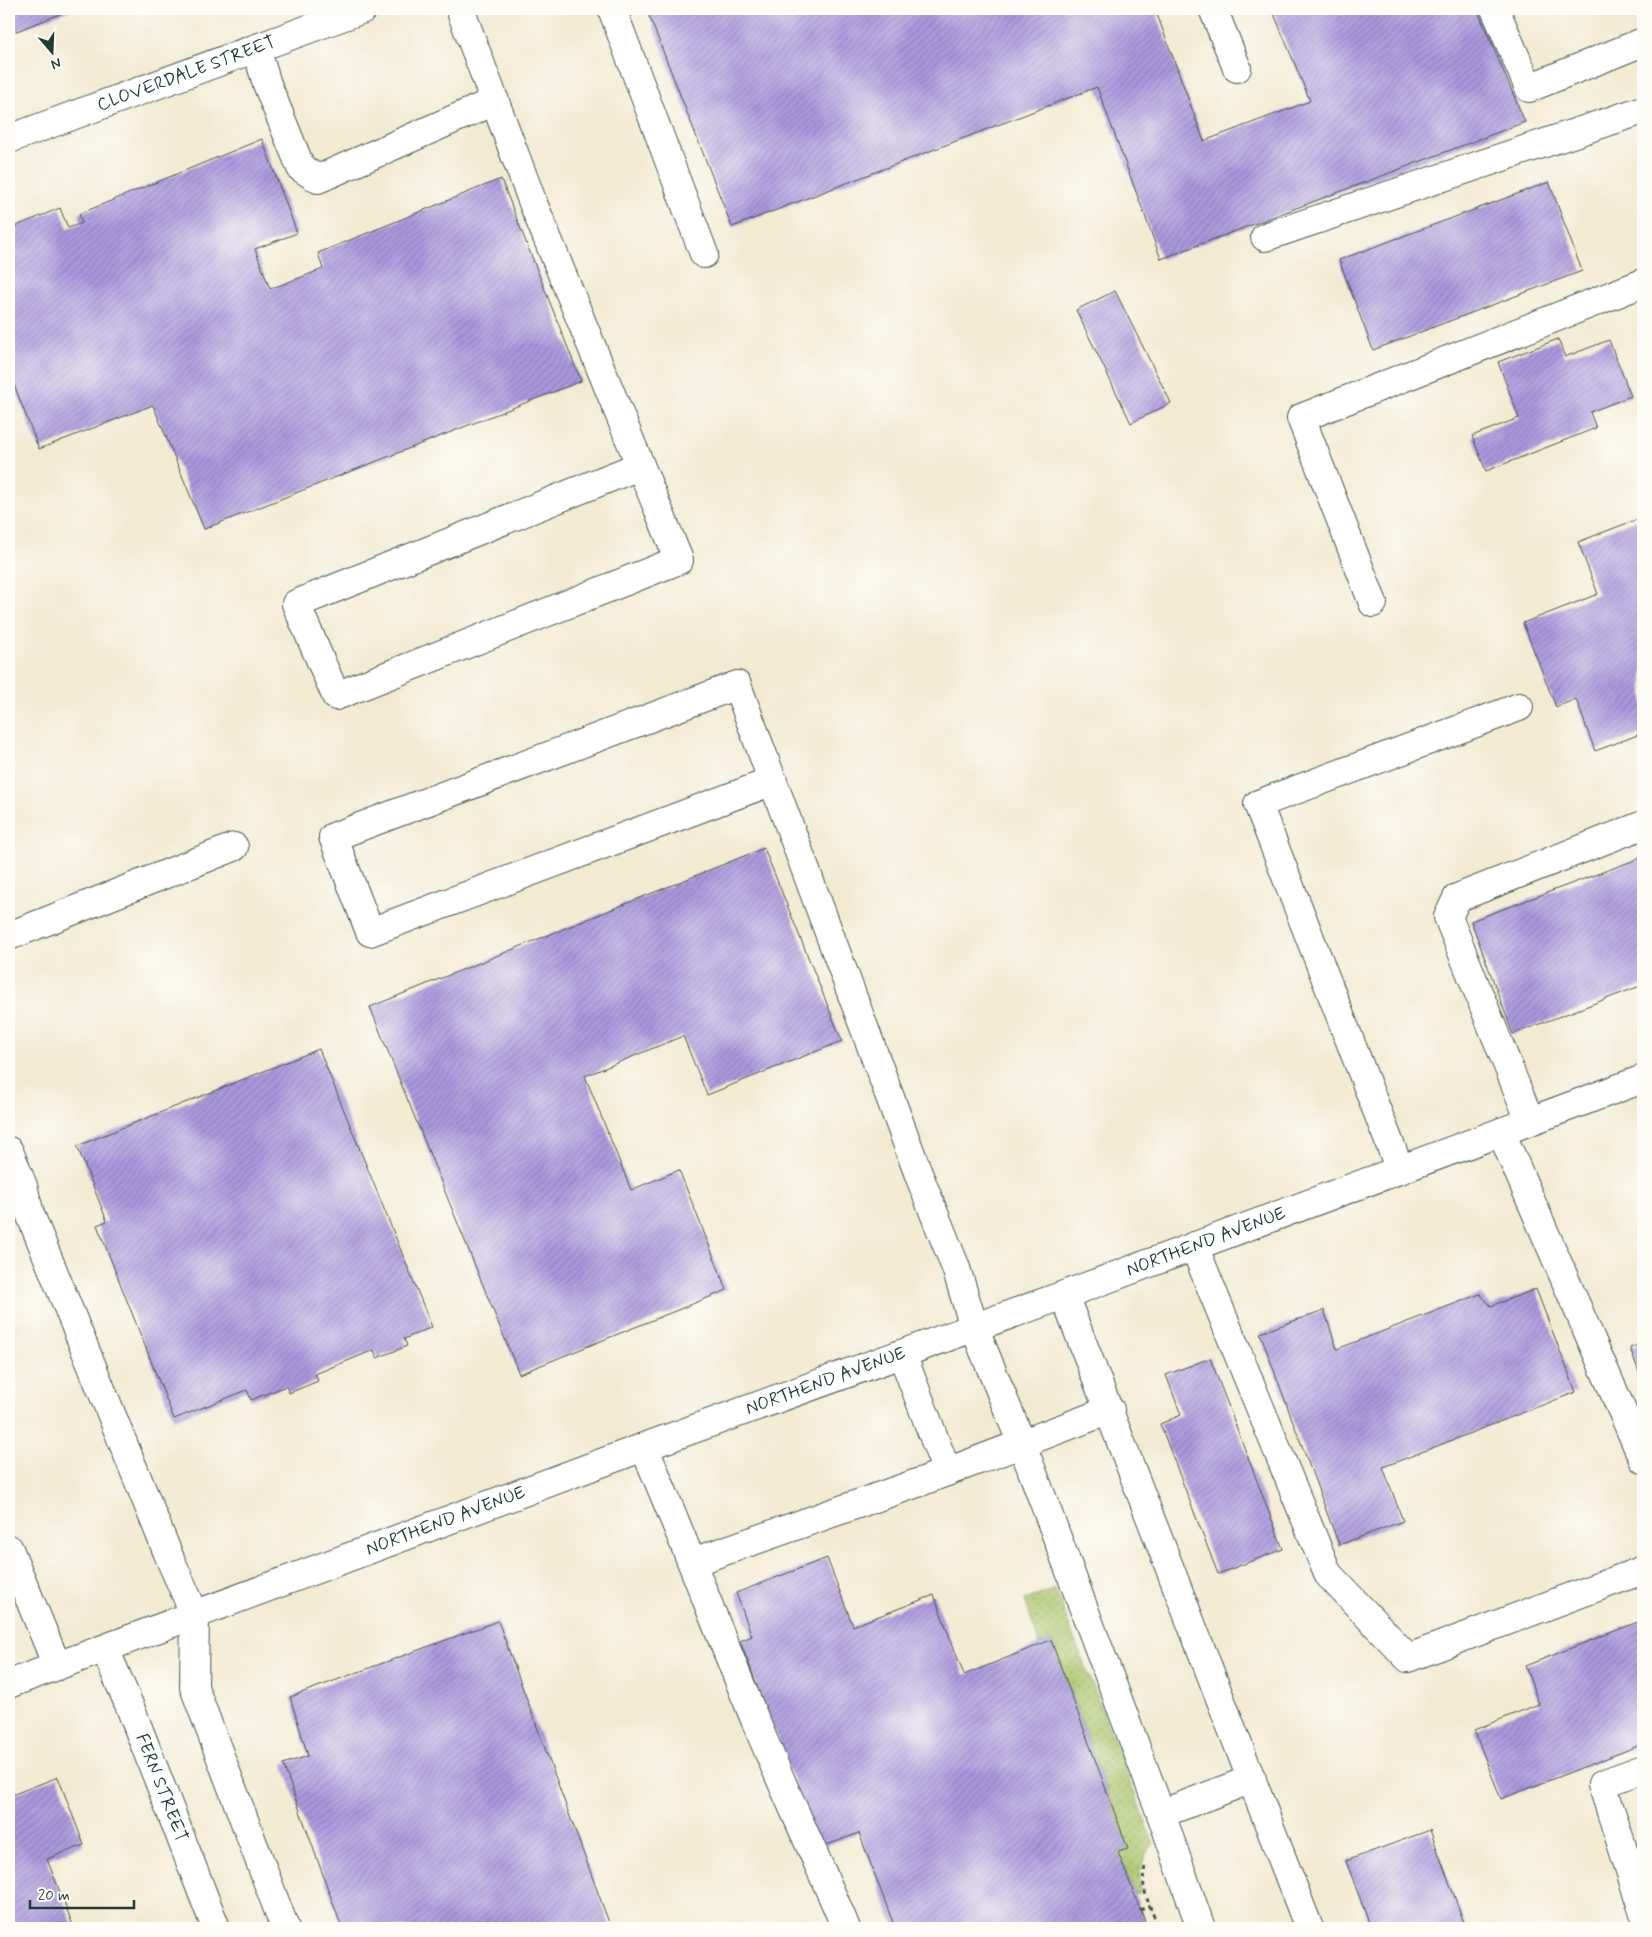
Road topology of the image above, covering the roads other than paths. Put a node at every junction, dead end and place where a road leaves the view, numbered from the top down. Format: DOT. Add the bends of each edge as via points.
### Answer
graph roads {
  1 [pos="362,9"];
  2 [pos="460,9"];
  3 [pos="612,9"];
  4 [pos="1213,9"];
  5 [pos="1495,9"];
  6 [pos="1643,42"];
  7 [pos="256,48"];
  8 [pos="1236,68"];
  9 [pos="495,101"];
  10 [pos="1643,110"];
  11 [pos="9,139"];
  12 [pos="1265,237"];
  13 [pos="704,254"];
  14 [pos="1643,284"];
  15 [pos="640,466"];
  16 [pos="1373,603"];
  17 [pos="1519,707"];
  18 [pos="773,781"];
  19 [pos="1643,825"];
  20 [pos="234,847"];
  21 [pos="9,936"];
  22 [pos="1643,1079"];
  23 [pos="1530,1121"];
  24 [pos="1501,1132"];
  25 [pos="9,1151"];
  26 [pos="1400,1170"];
  27 [pos="1194,1246"];
  28 [pos="1064,1295"];
  29 [pos="974,1328"];
  30 [pos="902,1354"];
  31 [pos="1110,1410"];
  32 [pos="1022,1444"];
  33 [pos="644,1447"];
  34 [pos="1643,1459"];
  35 [pos="948,1472"];
  36 [pos="9,1549"];
  37 [pos="693,1562"];
  38 [pos="1643,1570"];
  39 [pos="195,1615"];
  40 [pos="105,1649"];
  41 [pos="57,1666"];
  42 [pos="9,1684"];
  43 [pos="1643,1769"];
  44 [pos="1252,1779"];
  45 [pos="1161,1814"];
  46 [pos="1643,1911"];
  47 [pos="216,1928"];
  48 [pos="285,1928"];
  49 [pos="846,1928"];
  50 [pos="1201,1928"];
  51 [pos="1309,1928"];
  1 -- 7 [label="street, CLOVERDALE STREET"];
  2 -- 9 [label="street"];
  3 -- 13 [label="street"];
  4 -- 8 [label="street"];
  5 -- 6 [label="street" via="1529,88"];
  7 -- 9 [label="street" via="301,168 318,179"];
  7 -- 11 [label="street, CLOVERDALE STREET"];
  9 -- 15 [label="street"];
  10 -- 12 [label="street"];
  14 -- 16 [label="street" via="1301,418"];
  15 -- 15 [label="street" via="296,604 336,696 679,560"];
  17 -- 26 [label="street" via="1258,804"];
  18 -- 18 [label="street" via="737,685 333,837 370,932"];
  18 -- 29 [label="street" via="956,1268"];
  19 -- 23 [label="street" via="1457,898 1448,916"];
  20 -- 21 [label="street"];
  22 -- 23 [label="street, NORTHEND AVENUE"];
  23 -- 24 [label="street, NORTHEND AVENUE"];
  24 -- 26 [label="street, NORTHEND AVENUE"];
  24 -- 34 [label="street"];
  25 -- 39 [label="street" via="34,1223"];
  26 -- 27 [label="street, NORTHEND AVENUE"];
  27 -- 28 [label="street, NORTHEND AVENUE"];
  27 -- 38 [label="street" via="1328,1574 1408,1658"];
  28 -- 29 [label="street, NORTHEND AVENUE"];
  28 -- 31 [label="street"];
  29 -- 30 [label="street, NORTHEND AVENUE"];
  29 -- 32 [label="street"];
  30 -- 33 [label="street, NORTHEND AVENUE"];
  30 -- 35 [label="street"];
  31 -- 32 [label="street"];
  31 -- 44 [label="street"];
  32 -- 35 [label="street"];
  32 -- 45 [label="street"];
  33 -- 37 [label="street"];
  33 -- 39 [label="street, NORTHEND AVENUE"];
  35 -- 37 [label="street"];
  36 -- 41 [label="street"];
  37 -- 49 [label="street" via="761,1735"];
  39 -- 40 [label="street, NORTHEND AVENUE"];
  39 -- 48 [label="street" via="194,1686"];
  40 -- 41 [label="street, NORTHEND AVENUE"];
  40 -- 47 [label="street, FERN STREET"];
  41 -- 42 [label="street, NORTHEND AVENUE"];
  43 -- 46 [label="street" via="1602,1784"];
  44 -- 45 [label="street"];
  44 -- 51 [label="street"];
  45 -- 50 [label="street"];
}
